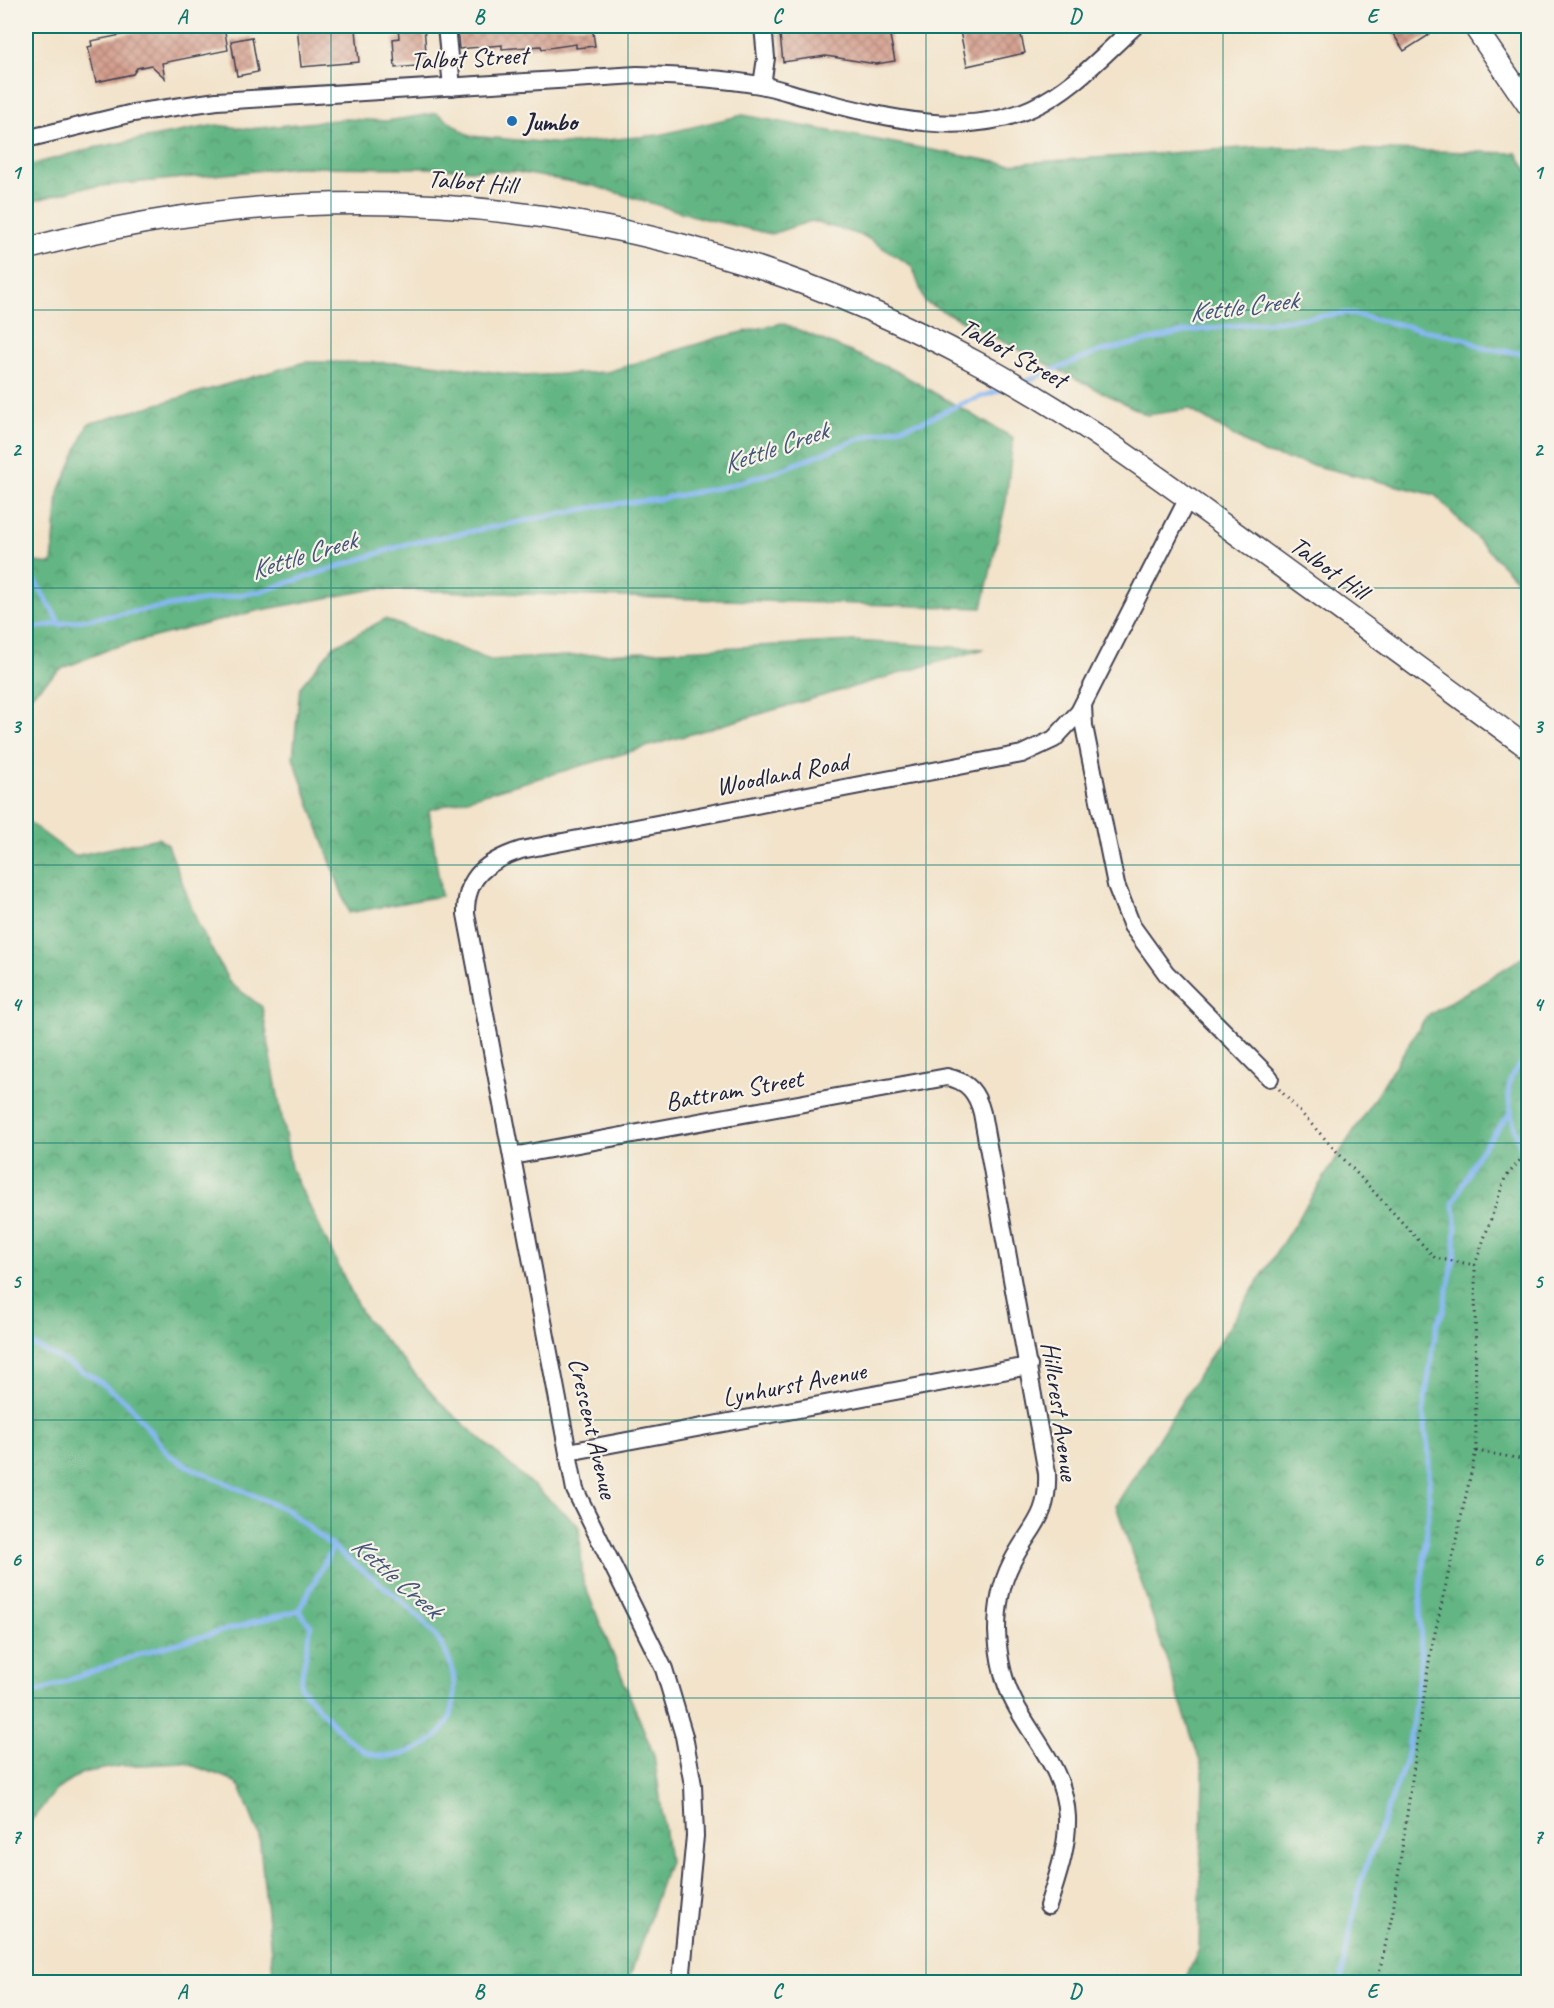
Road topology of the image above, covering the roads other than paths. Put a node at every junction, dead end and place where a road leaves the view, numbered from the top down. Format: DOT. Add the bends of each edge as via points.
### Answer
graph roads {
  1 [pos="446,26"];
  2 [pos="763,26"];
  3 [pos="1135,26"];
  4 [pos="1474,26"];
  5 [pos="762,85"];
  6 [pos="452,87"];
  7 [pos="1528,105"];
  8 [pos="26,139"];
  9 [pos="26,249"];
  10 [pos="901,324"];
  11 [pos="1095,434"];
  12 [pos="1188,498"];
  13 [pos="1083,705"];
  14 [pos="1528,748"];
  15 [pos="478,873"];
  16 [pos="1270,1078"];
  17 [pos="965,1083"];
  18 [pos="512,1156"];
  19 [pos="1029,1366"];
  20 [pos="568,1452"];
  21 [pos="1048,1906"];
  22 [pos="681,1983"];
  1 -- 6 [label="street"];
  2 -- 5 [label="street" via="766,58"];
  3 -- 5 [label="street, Talbot Street" via="1059,92 1002,119 972,124 909,120"];
  4 -- 7 [label="main road"];
  5 -- 6 [label="street, Talbot Street" via="638,75"];
  6 -- 8 [label="street, Talbot Street" via="217,101 133,113"];
  9 -- 10 [label="main road, Talbot Hill" via="153,221 317,204 417,204 496,210 581,221 702,249 781,273"];
  10 -- 11 [label="main road, Talbot Street" via="977,362"];
  11 -- 12 [label="main road, Talbot Hill"];
  12 -- 13 [label="street, Woodland Road"];
  12 -- 14 [label="main road, Talbot Hill"];
  13 -- 15 [label="street, Woodland Road" via="1054,739 1022,754 521,850 497,858"];
  13 -- 16 [label="street" via="1113,871 1125,913 1142,944 1166,973"];
  15 -- 18 [label="street, Crescent Avenue" via="468,891 466,914"];
  17 -- 18 [label="street, Battram Street" via="947,1077 928,1080"];
  17 -- 19 [label="street, Hillcrest Avenue" via="976,1096 982,1113"];
  18 -- 20 [label="street, Crescent Avenue"];
  19 -- 20 [label="street, Lynhurst Avenue"];
  19 -- 21 [label="street, Hillcrest Avenue" via="1047,1492 1039,1521 1006,1575 997,1631 1004,1676 1013,1701 1052,1762 1065,1803 1064,1857"];
  20 -- 22 [label="street, Crescent Avenue" via="580,1503 664,1669 684,1736 693,1785 695,1836"];
}
